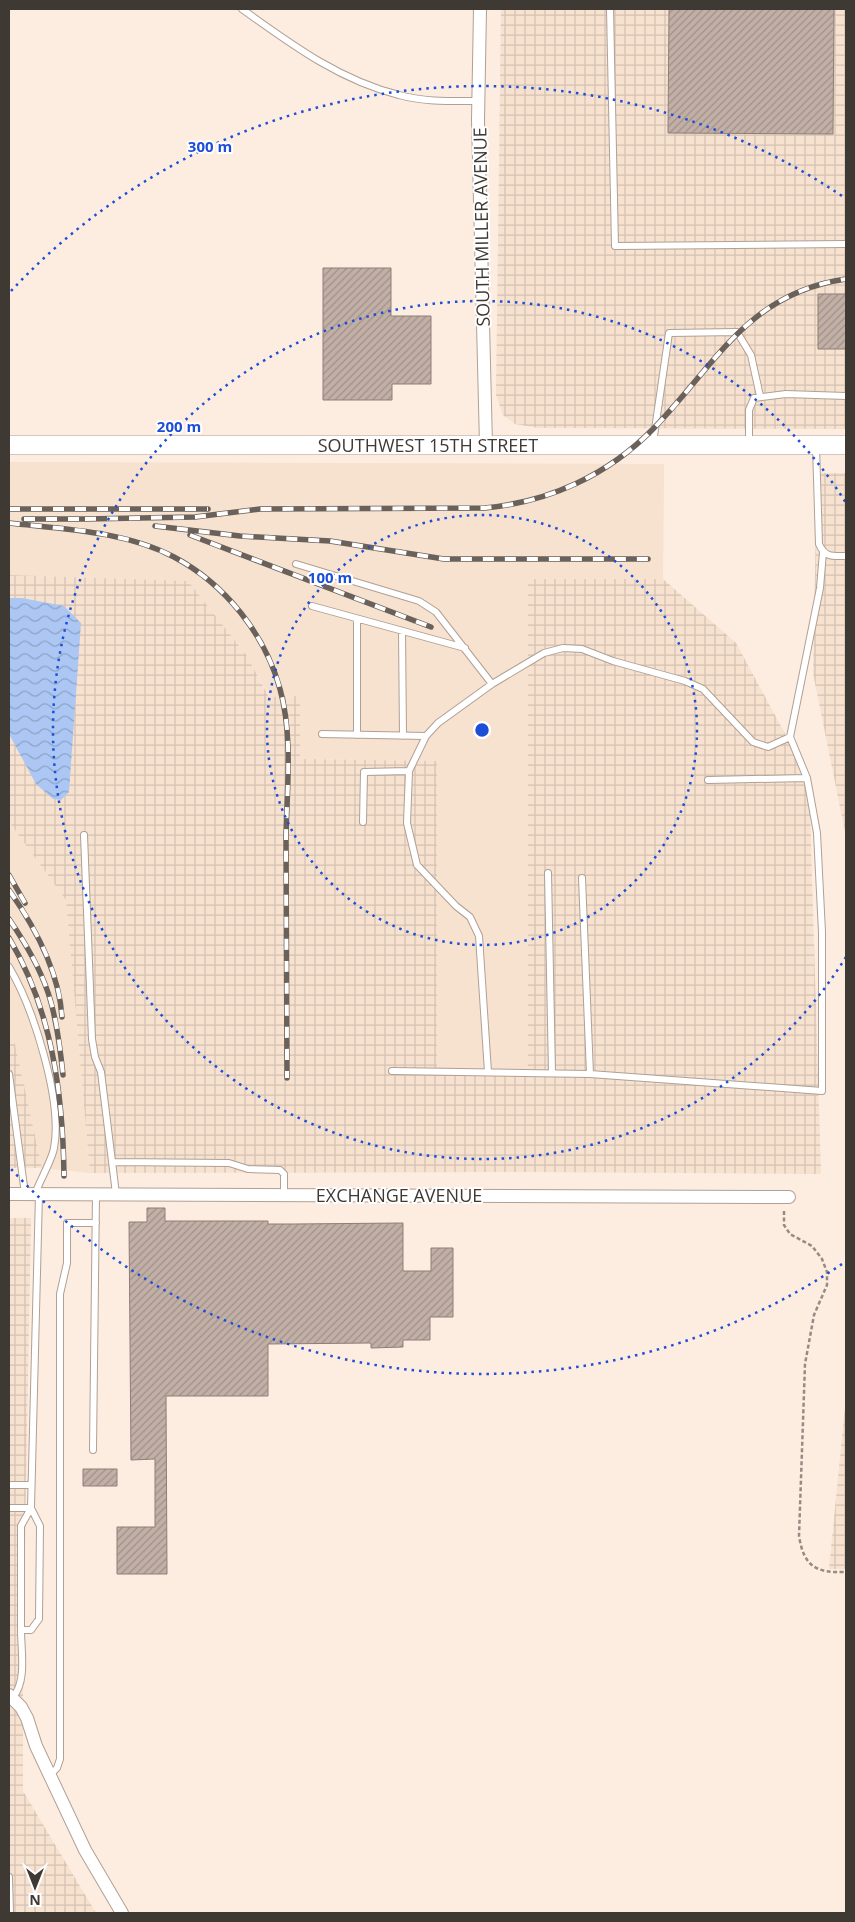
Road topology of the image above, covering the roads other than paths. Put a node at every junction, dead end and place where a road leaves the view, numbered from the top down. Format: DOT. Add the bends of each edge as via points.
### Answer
graph roads {
  1 [pos="242,9"];
  2 [pos="480,9"];
  3 [pos="610,9"];
  4 [pos="478,101"];
  5 [pos="846,244"];
  6 [pos="760,396"];
  7 [pos="846,396"];
  8 [pos="653,444"];
  9 [pos="749,444"];
  10 [pos="816,444"];
  11 [pos="846,444"];
  12 [pos="9,445"];
  13 [pos="486,445"];
  14 [pos="823,552"];
  15 [pos="846,556"];
  16 [pos="296,564"];
  17 [pos="312,606"];
  18 [pos="357,619"];
  19 [pos="402,631"];
  20 [pos="466,648"];
  21 [pos="492,684"];
  22 [pos="322,734"];
  23 [pos="357,735"];
  24 [pos="403,736"];
  25 [pos="426,736"];
  26 [pos="790,737"];
  27 [pos="409,771"];
  28 [pos="807,778"];
  29 [pos="708,780"];
  30 [pos="364,822"];
  31 [pos="84,835"];
  32 [pos="548,874"];
  33 [pos="582,878"];
  34 [pos="9,967"];
  35 [pos="392,1071"];
  36 [pos="488,1072"];
  37 [pos="552,1073"];
  38 [pos="9,1074"];
  39 [pos="590,1074"];
  40 [pos="112,1162"];
  41 [pos="9,1194"];
  42 [pos="33,1194"];
  43 [pos="96,1194"];
  44 [pos="116,1194"];
  45 [pos="284,1195"];
  46 [pos="786,1197"];
  47 [pos="96,1223"];
  48 [pos="93,1450"];
  49 [pos="9,1485"];
  50 [pos="31,1485"];
  51 [pos="9,1508"];
  52 [pos="31,1508"];
  53 [pos="21,1630"];
  54 [pos="11,1696"];
  55 [pos="50,1775"];
  56 [pos="9,1878"];
  57 [pos="10,1913"];
  58 [pos="122,1913"];
  1 -- 4 [label="lane" via="308,56 358,81 424,100"];
  2 -- 4 [label="street, SOUTH MILLER AVENUE"];
  3 -- 5 [label="lane" via="615,246"];
  4 -- 13 [label="street, SOUTH MILLER AVENUE"];
  6 -- 7 [label="lane"];
  6 -- 8 [label="lane" via="752,356 737,332 669,333"];
  6 -- 9 [label="lane" via="754,398 749,410"];
  8 -- 9 [label="main road, SOUTHWEST 15TH STREET"];
  8 -- 13 [label="main road, SOUTHWEST 15TH STREET"];
  9 -- 10 [label="main road, SOUTHWEST 15TH STREET"];
  10 -- 11 [label="main road, SOUTHWEST 15TH STREET"];
  10 -- 14 [label="lane"];
  12 -- 13 [label="main road, SOUTHWEST 15TH STREET"];
  14 -- 15 [label="lane" via="828,556"];
  14 -- 26 [label="lane" via="820,588"];
  16 -- 20 [label="lane" via="419,601 436,612"];
  17 -- 18 [label="lane"];
  18 -- 19 [label="lane"];
  18 -- 23 [label="lane"];
  19 -- 20 [label="lane"];
  19 -- 24 [label="lane"];
  20 -- 21 [label="lane"];
  21 -- 25 [label="lane" via="438,723"];
  21 -- 26 [label="lane" via="544,653 563,648 582,649 703,689 753,742 768,747"];
  22 -- 23 [label="lane"];
  23 -- 24 [label="lane"];
  24 -- 25 [label="lane"];
  25 -- 27 [label="lane"];
  26 -- 28 [label="lane"];
  27 -- 30 [label="lane" via="364,772"];
  27 -- 36 [label="lane" via="407,824 417,865 470,917 479,936"];
  28 -- 29 [label="lane"];
  28 -- 39 [label="lane" via="817,833 822,932 822,1091"];
  31 -- 40 [label="lane" via="92,1039 94,1057 101,1072"];
  32 -- 37 [label="lane"];
  33 -- 39 [label="lane"];
  34 -- 42 [label="lane" via="24,998 47,1068 56,1127 53,1153"];
  35 -- 36 [label="lane"];
  36 -- 37 [label="lane"];
  37 -- 39 [label="lane"];
  38 -- 42 [label="lane"];
  40 -- 44 [label="lane"];
  40 -- 45 [label="lane" via="229,1163 248,1169 280,1170 284,1174"];
  41 -- 42 [label="street, EXCHANGE AVENUE"];
  42 -- 43 [label="street, EXCHANGE AVENUE"];
  42 -- 50 [label="lane"];
  43 -- 44 [label="street, EXCHANGE AVENUE"];
  43 -- 47 [label="lane"];
  44 -- 45 [label="street, EXCHANGE AVENUE"];
  45 -- 46 [label="street, EXCHANGE AVENUE"];
  47 -- 48 [label="lane"];
  47 -- 55 [label="lane" via="68,1223 67,1263 60,1294 60,1759"];
  49 -- 50 [label="lane"];
  50 -- 52 [label="lane"];
  51 -- 52 [label="lane"];
  52 -- 53 [label="lane" via="21,1526"];
  52 -- 53 [label="lane" via="40,1526 39,1619 31,1630"];
  53 -- 54 [label="lane" via="21,1679 19,1690"];
  54 -- 55 [label="street" via="27,1718"];
  55 -- 58 [label="street" via="85,1850"];
  56 -- 57 [label="lane"];
}
